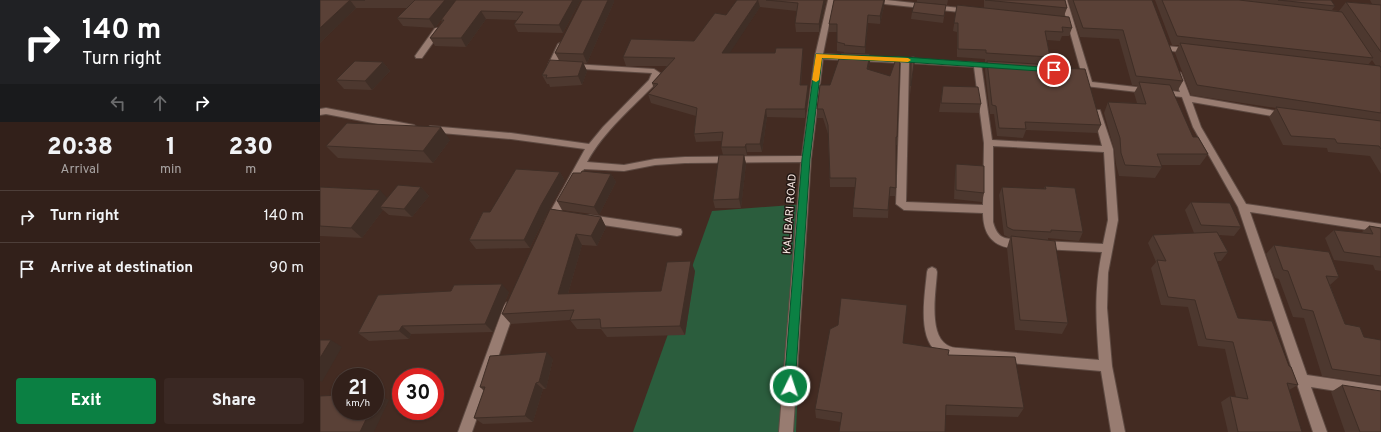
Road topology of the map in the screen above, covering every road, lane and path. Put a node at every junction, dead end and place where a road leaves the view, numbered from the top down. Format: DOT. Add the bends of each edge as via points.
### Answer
graph roads {
  1 [pos="831,0"];
  2 [pos="866,0"];
  3 [pos="1064,0"];
  4 [pos="915,3"];
  5 [pos="977,12"];
  6 [pos="445,21"];
  7 [pos="565,39"];
  8 [pos="1198,52"];
  9 [pos="418,56"];
  10 [pos="818,56"];
  11 [pos="905,60"];
  12 [pos="1088,84"];
  13 [pos="1185,96"];
  14 [pos="320,112"];
  15 [pos="1295,116"];
  16 [pos="988,143"];
  17 [pos="591,147"];
  18 [pos="1108,149"];
  19 [pos="806,159"];
  20 [pos="580,165"];
  21 [pos="1244,207"];
  22 [pos="988,209"];
  23 [pos="577,217"];
  24 [pos="547,228"];
  25 [pos="1381,228"];
  26 [pos="677,232"];
  27 [pos="1107,248"];
  28 [pos="932,272"];
  29 [pos="514,299"];
  30 [pos="1106,366"];
  31 [pos="1302,380"];
  32 [pos="1381,392"];
  33 [pos="465,432"];
  34 [pos="786,432"];
  35 [pos="1118,432"];
  36 [pos="1320,432"];
  1 -- 10 [label="street, KALIBARI ROAD"];
  2 -- 4 [label="street"];
  3 -- 12 [label="street" via="1066,22 1081,72"];
  4 -- 5 [label="street"];
  6 -- 9 [label="street"];
  7 -- 17 [label="street" via="552,65 656,73 653,81"];
  8 -- 13 [label="street" via="1166,45"];
  10 -- 11 [label="street"];
  10 -- 19 [label="street, KALIBARI ROAD"];
  11 -- 16 [label="street" via="982,65"];
  11 -- 22 [label="street" via="901,204 907,207"];
  12 -- 13 [label="street"];
  12 -- 18 [label="street"];
  13 -- 15 [label="street"];
  13 -- 21 [label="street" via="1208,149"];
  14 -- 17 [label="street" via="326,110 409,127 511,136"];
  16 -- 18 [label="street"];
  16 -- 22 [label="street"];
  17 -- 20 [label="street"];
  18 -- 27 [label="street" via="1113,220"];
  19 -- 20 [label="street" via="685,160 624,168"];
  19 -- 34 [label="street, KALIBARI ROAD"];
  20 -- 24 [label="street" via="557,215"];
  21 -- 25 [label="street"];
  21 -- 31 [label="street"];
  22 -- 27 [label="street" via="990,232 995,239 1010,244"];
  23 -- 26 [label="street"];
  27 -- 30 [label="street" via="1101,308"];
  28 -- 30 [label="street" via="930,328 933,339 941,349 959,354"];
  29 -- 33 [label="street"];
  30 -- 35 [label="street"];
  31 -- 32 [label="street"];
  31 -- 36 [label="street"];
}
